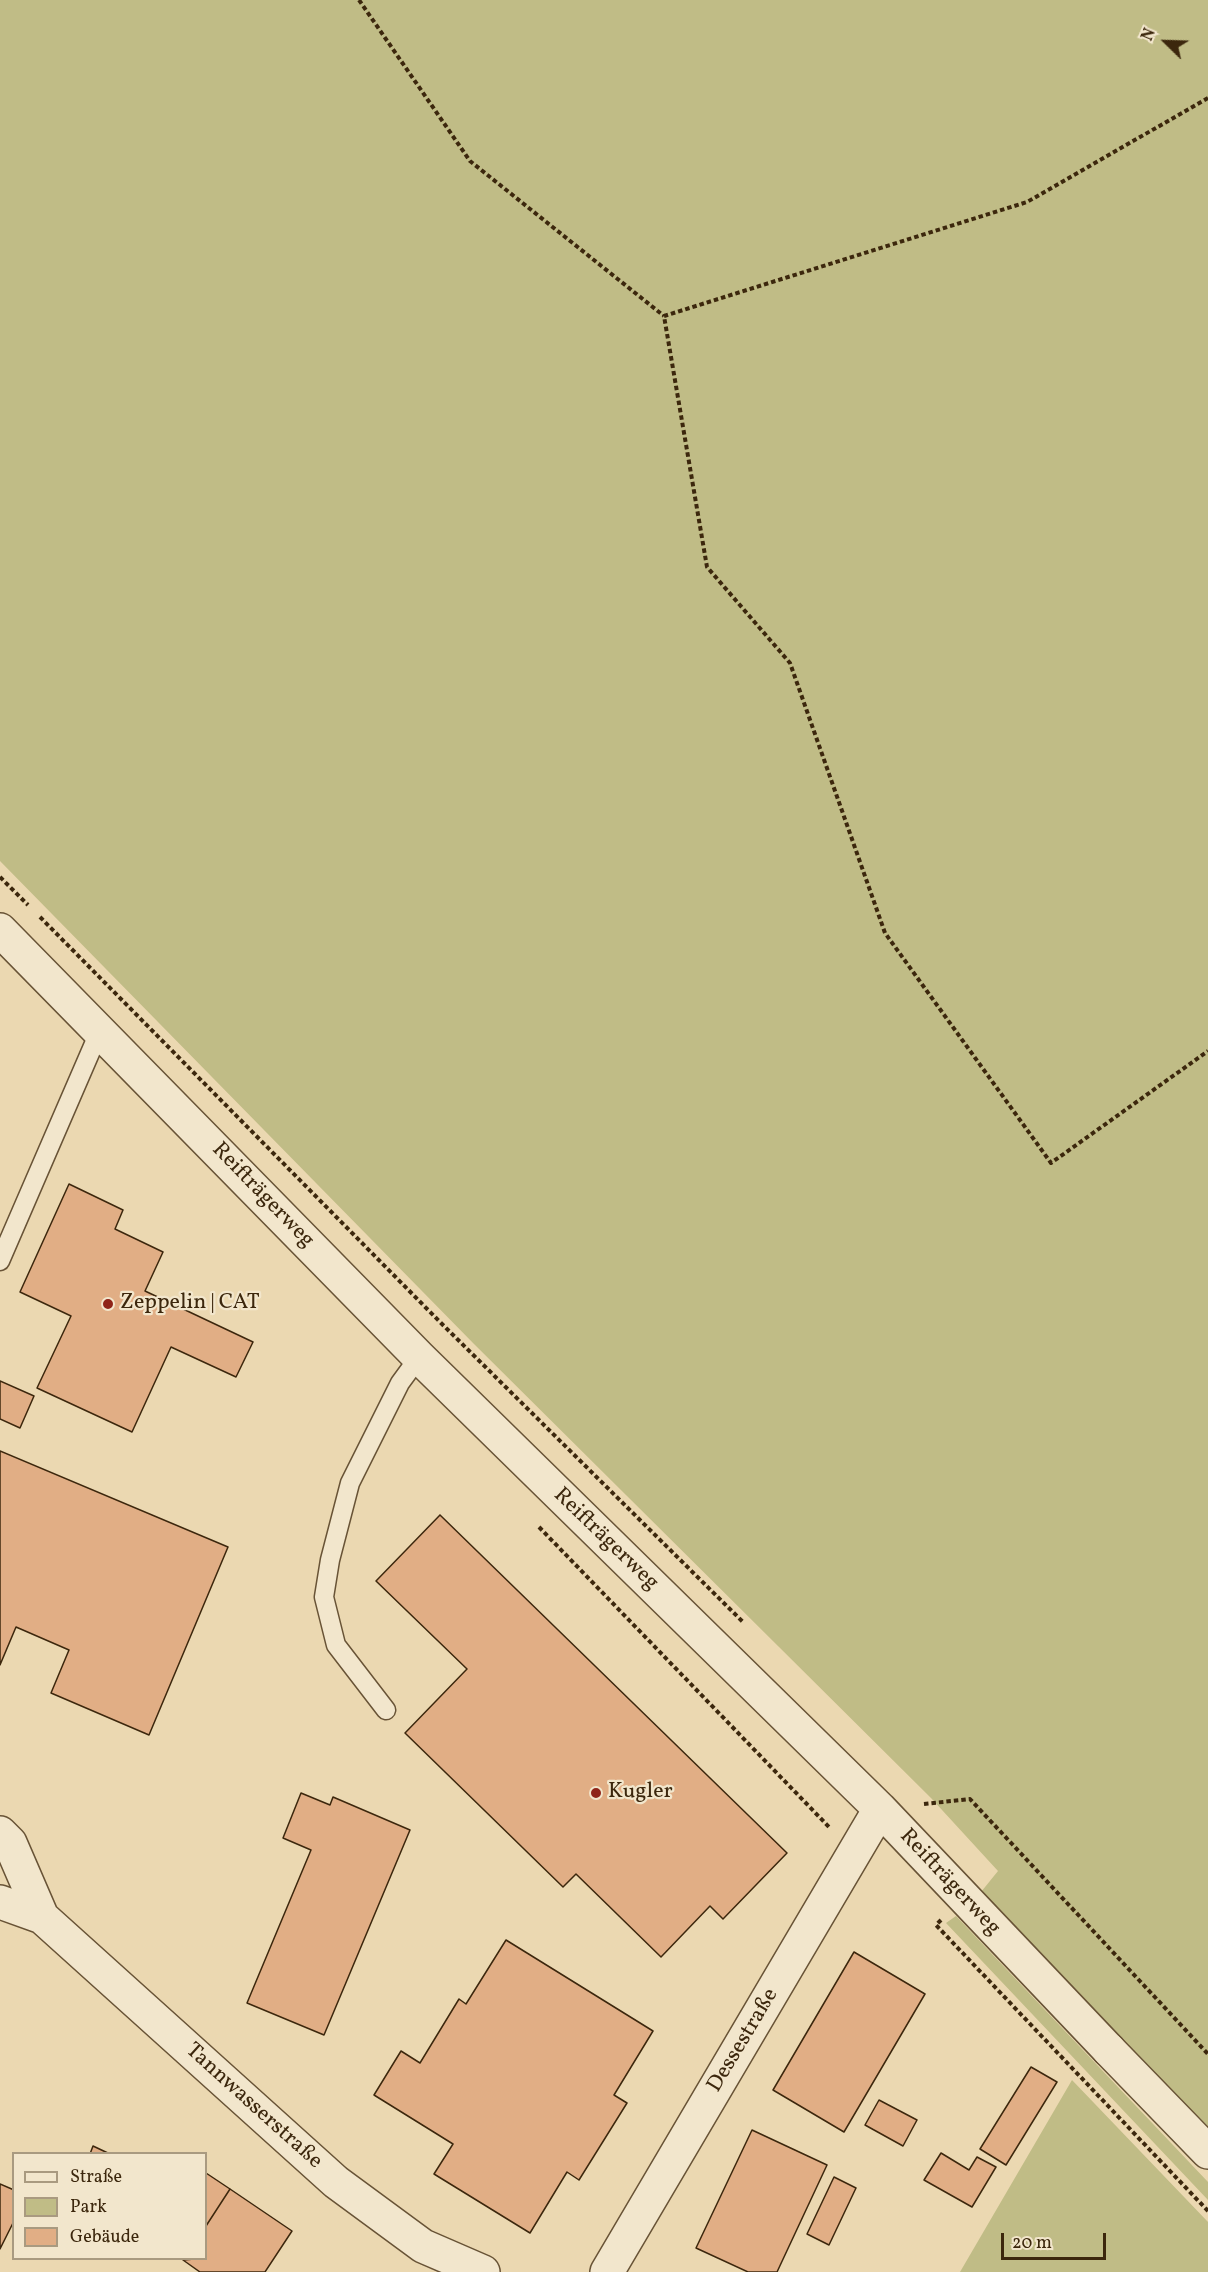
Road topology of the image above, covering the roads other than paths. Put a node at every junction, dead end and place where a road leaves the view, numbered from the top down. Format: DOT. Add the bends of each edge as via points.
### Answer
graph roads {
  1 [pos="0,930"];
  2 [pos="99,1030"];
  3 [pos="0,1262"];
  4 [pos="418,1357"];
  5 [pos="386,1710"];
  6 [pos="880,1809"];
  7 [pos="0,1833"];
  8 [pos="0,1902"];
  9 [pos="42,1917"];
  10 [pos="1208,2152"];
  11 [pos="483,2272"];
  12 [pos="607,2272"];
  1 -- 2 [label="street, Reifträgerweg"];
  2 -- 3 [label="lane"];
  2 -- 4 [label="street, Reifträgerweg"];
  4 -- 5 [label="lane" via="400,1383 350,1483 324,1597 336,1645"];
  4 -- 6 [label="street, Reifträgerweg"];
  6 -- 10 [label="street, Reifträgerweg"];
  6 -- 12 [label="street, Dessestraße"];
  7 -- 9 [label="street, Tannwasserstraße" via="10,1843"];
  8 -- 9 [label="street, Tannwasserstraße"];
  9 -- 11 [label="street, Tannwasserstraße" via="336,2182 423,2246"];
}
